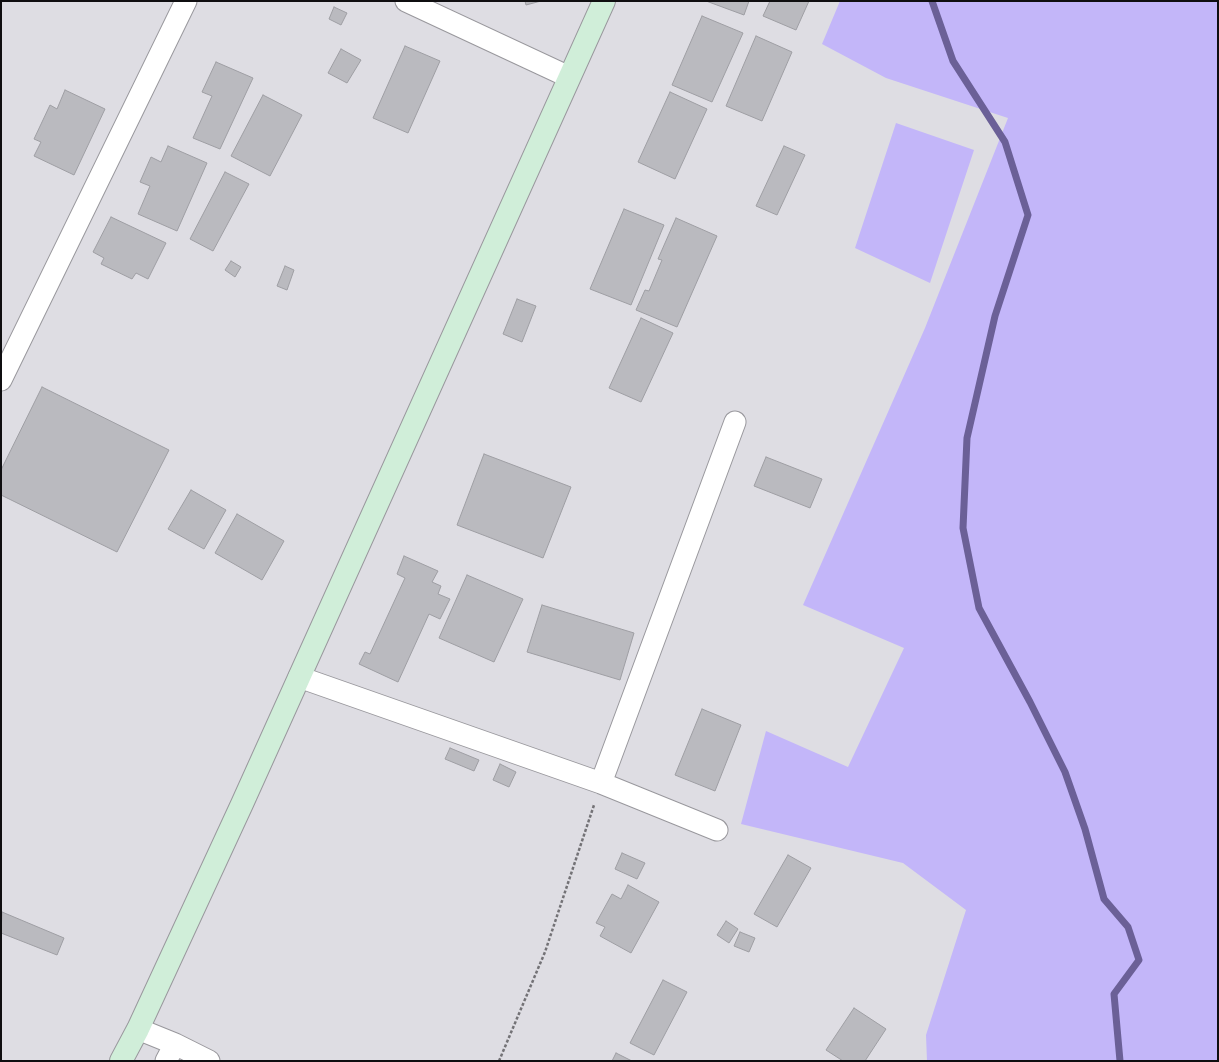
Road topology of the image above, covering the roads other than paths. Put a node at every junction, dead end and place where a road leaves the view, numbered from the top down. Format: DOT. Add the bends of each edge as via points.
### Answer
graph roads {
  1 [pos="186,1"];
  2 [pos="406,1"];
  3 [pos="604,1"];
  4 [pos="569,77"];
  5 [pos="1,380"];
  6 [pos="735,422"];
  7 [pos="299,677"];
  8 [pos="601,783"];
  9 [pos="718,830"];
  10 [pos="138,1028"];
  11 [pos="171,1052"];
  12 [pos="121,1061"];
  13 [pos="209,1061"];
  1 -- 5 [label="street"];
  2 -- 4 [label="street"];
  3 -- 4 [label="street"];
  4 -- 7 [label="street"];
  6 -- 8 [label="street"];
  7 -- 8 [label="street"];
  7 -- 10 [label="street"];
  8 -- 9 [label="street"];
  10 -- 11 [label="street"];
  10 -- 12 [label="street"];
  11 -- 13 [label="street"];
}
